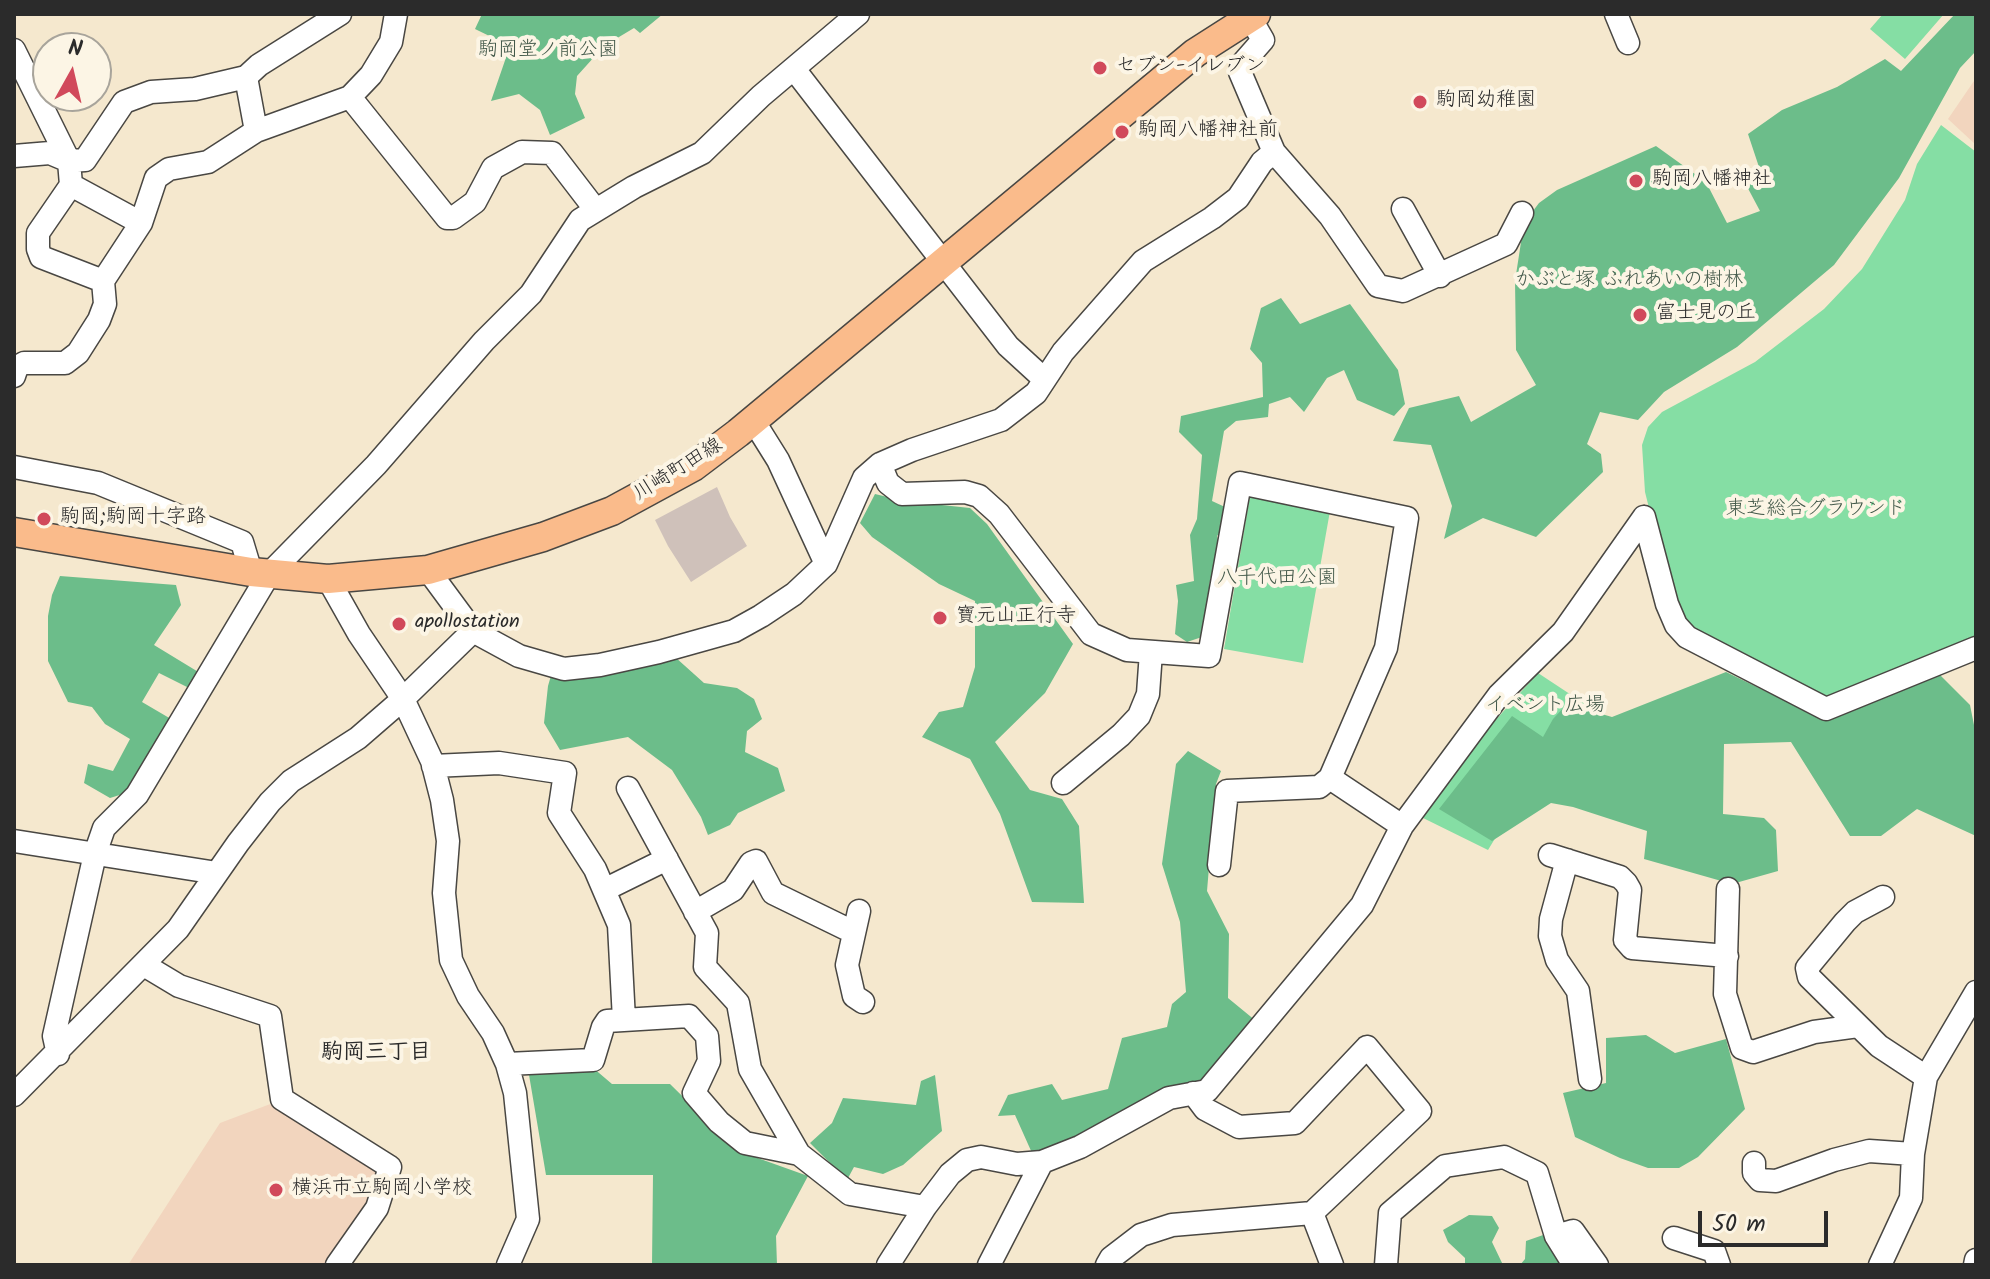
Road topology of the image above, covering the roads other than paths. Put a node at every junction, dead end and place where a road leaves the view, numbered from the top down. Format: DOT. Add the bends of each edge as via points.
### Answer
graph roads {
  1 [pos="340,14"];
  2 [pos="396,14"];
  3 [pos="858,14"];
  4 [pos="1616,14"];
  5 [pos="1252,15"];
  6 [pos="1628,43"];
  7 [pos="14,50"];
  8 [pos="794,69"];
  9 [pos="246,77"];
  10 [pos="350,97"];
  11 [pos="256,131"];
  12 [pos="1274,152"];
  13 [pos="14,156"];
  14 [pos="69,161"];
  15 [pos="71,185"];
  16 [pos="595,209"];
  17 [pos="1403,209"];
  18 [pos="1522,213"];
  19 [pos="141,223"];
  20 [pos="942,262"];
  21 [pos="1440,276"];
  22 [pos="103,281"];
  23 [pos="14,376"];
  24 [pos="1044,379"];
  25 [pos="753,420"];
  26 [pos="880,464"];
  27 [pos="14,467"];
  28 [pos="14,532"];
  29 [pos="826,564"];
  30 [pos="428,570"];
  31 [pos="260,573"];
  32 [pos="328,579"];
  33 [pos="473,631"];
  34 [pos="1976,648"];
  35 [pos="1151,652"];
  36 [pos="403,699"];
  37 [pos="433,766"];
  38 [pos="1330,778"];
  39 [pos="1063,783"];
  40 [pos="628,788"];
  41 [pos="1402,826"];
  42 [pos="14,841"];
  43 [pos="95,854"];
  44 [pos="667,859"];
  45 [pos="1219,865"];
  46 [pos="217,873"];
  47 [pos="1728,889"];
  48 [pos="604,890"];
  49 [pos="1883,897"];
  50 [pos="695,912"];
  51 [pos="1727,956"];
  52 [pos="144,965"];
  53 [pos="1976,992"];
  54 [pos="863,1002"];
  55 [pos="624,1020"];
  56 [pos="1858,1026"];
  57 [pos="58,1054"];
  58 [pos="507,1064"];
  59 [pos="1926,1077"];
  60 [pos="1590,1079"];
  61 [pos="1193,1093"];
  62 [pos="14,1095"];
  63 [pos="799,1154"];
  64 [pos="1913,1154"];
  65 [pos="1042,1162"];
  66 [pos="1754,1163"];
  67 [pos="925,1207"];
  68 [pos="1312,1213"];
  69 [pos="1556,1236"];
  70 [pos="1674,1238"];
  71 [pos="337,1265"];
  72 [pos="508,1265"];
  73 [pos="888,1265"];
  74 [pos="989,1265"];
  75 [pos="1108,1265"];
  76 [pos="1332,1265"];
  77 [pos="1386,1265"];
  78 [pos="1574,1265"];
  79 [pos="1597,1265"];
  80 [pos="1719,1265"];
  81 [pos="1880,1265"];
  1 -- 9 [label="street"];
  2 -- 10 [label="street" via="391,42"];
  3 -- 8 [label="street"];
  4 -- 6 [label="street"];
  5 -- 12 [label="street" via="1263,40 1240,72"];
  5 -- 20 [label="main road, 川崎町田線" via="1195,53"];
  7 -- 14 [label="street"];
  8 -- 16 [label="street" via="702,153"];
  8 -- 20 [label="street"];
  9 -- 11 [label="street"];
  9 -- 14 [label="street" via="151,92 124,102 85,160"];
  10 -- 11 [label="street"];
  10 -- 16 [label="street" via="447,218 475,202 493,168 522,152 552,153"];
  11 -- 19 [label="street" via="208,162 169,169 156,178"];
  12 -- 21 [label="street" via="1330,216 1378,286 1403,291"];
  12 -- 24 [label="street" via="1238,198 1143,261"];
  13 -- 14 [label="street" via="50,153"];
  14 -- 15 [label="street"];
  15 -- 19 [label="street"];
  15 -- 22 [label="street" via="38,233 38,249 41,257"];
  16 -- 31 [label="street" via="580,220 531,294 368,473"];
  17 -- 21 [label="street"];
  18 -- 21 [label="street" via="1506,244"];
  19 -- 22 [label="street"];
  20 -- 24 [label="street" via="1008,346"];
  20 -- 25 [label="main road, 川崎町田線"];
  22 -- 23 [label="street" via="105,304 78,353 65,363 24,363"];
  24 -- 26 [label="street" via="1036,393 1001,420"];
  25 -- 29 [label="street" via="778,460"];
  25 -- 30 [label="main road, 川崎町田線" via="693,467 612,511"];
  26 -- 29 [label="street" via="864,478"];
  26 -- 35 [label="street" via="888,483 902,494 979,496 999,514 1091,634 1127,650"];
  27 -- 31 [label="street" via="98,483 242,542"];
  28 -- 31 [label="main road, 川崎町田線"];
  29 -- 33 [label="street" via="794,594 734,631 600,665 564,669 519,656"];
  30 -- 32 [label="main road, 川崎町田線"];
  30 -- 33 [label="street"];
  31 -- 32 [label="main road, 川崎町田線"];
  31 -- 43 [label="street" via="137,795 104,828"];
  32 -- 36 [label="street"];
  33 -- 36 [label="street"];
  34 -- 41 [label="street" via="1826,709 1681,631 1667,604 1644,517 1563,632 1499,695"];
  35 -- 38 [label="street" via="1209,656 1240,483 1407,518 1386,648"];
  35 -- 39 [label="street" via="1148,694 1139,716"];
  36 -- 37 [label="street"];
  36 -- 46 [label="street" via="358,738 291,781"];
  37 -- 48 [label="street" via="499,763 565,773 559,813"];
  37 -- 58 [label="street" via="448,841 444,893 451,960"];
  38 -- 41 [label="street"];
  38 -- 45 [label="street" via="1319,787 1227,791"];
  40 -- 44 [label="street"];
  41 -- 61 [label="street" via="1362,905 1207,1091"];
  42 -- 43 [label="street"];
  43 -- 46 [label="street"];
  43 -- 57 [label="street" via="54,1036"];
  44 -- 48 [label="street"];
  44 -- 50 [label="street"];
  46 -- 52 [label="street" via="178,929"];
  47 -- 51 [label="street"];
  48 -- 55 [label="street" via="619,925"];
  49 -- 56 [label="street" via="1855,912 1807,968 1809,977"];
  50 -- 54 [label="street" via="733,890 756,861 773,893 856,921 847,965 854,996"];
  50 -- 63 [label="street" via="707,933 705,967 738,1003 750,1069"];
  51 -- 56 [label="street" via="1725,994 1742,1048 1753,1052 1814,1032"];
  51 -- 60 [label="street" via="1632,948 1625,940 1630,890 1626,883 1559,858 1550,936 1557,960 1578,991"];
  52 -- 57 [label="street"];
  52 -- 71 [label="street" via="179,986 270,1016 282,1099 390,1167 377,1208"];
  53 -- 59 [label="street"];
  55 -- 58 [label="street" via="607,1021 593,1060"];
  55 -- 63 [label="street" via="689,1016 707,1036 709,1061 694,1093 745,1143"];
  56 -- 59 [label="street"];
  57 -- 62 [label="street"];
  58 -- 72 [label="street" via="515,1093 528,1219"];
  59 -- 64 [label="street"];
  61 -- 65 [label="street" via="1169,1098"];
  61 -- 68 [label="street" via="1205,1109 1239,1127 1295,1123 1367,1047 1420,1111"];
  63 -- 67 [label="street" via="850,1194"];
  64 -- 66 [label="street" via="1869,1151 1776,1181 1760,1180"];
  64 -- 81 [label="street" via="1911,1198"];
  65 -- 67 [label="street" via="967,1160"];
  65 -- 74 [label="street"];
  67 -- 73 [label="street"];
  68 -- 75 [label="street" via="1172,1225 1141,1235"];
  68 -- 76 [label="street"];
  69 -- 77 [label="street" via="1537,1173 1504,1157 1445,1166 1390,1213"];
  69 -- 78 [label="street"];
  69 -- 79 [label="street" via="1573,1231"];
  70 -- 80 [label="street" via="1714,1251"];
}
